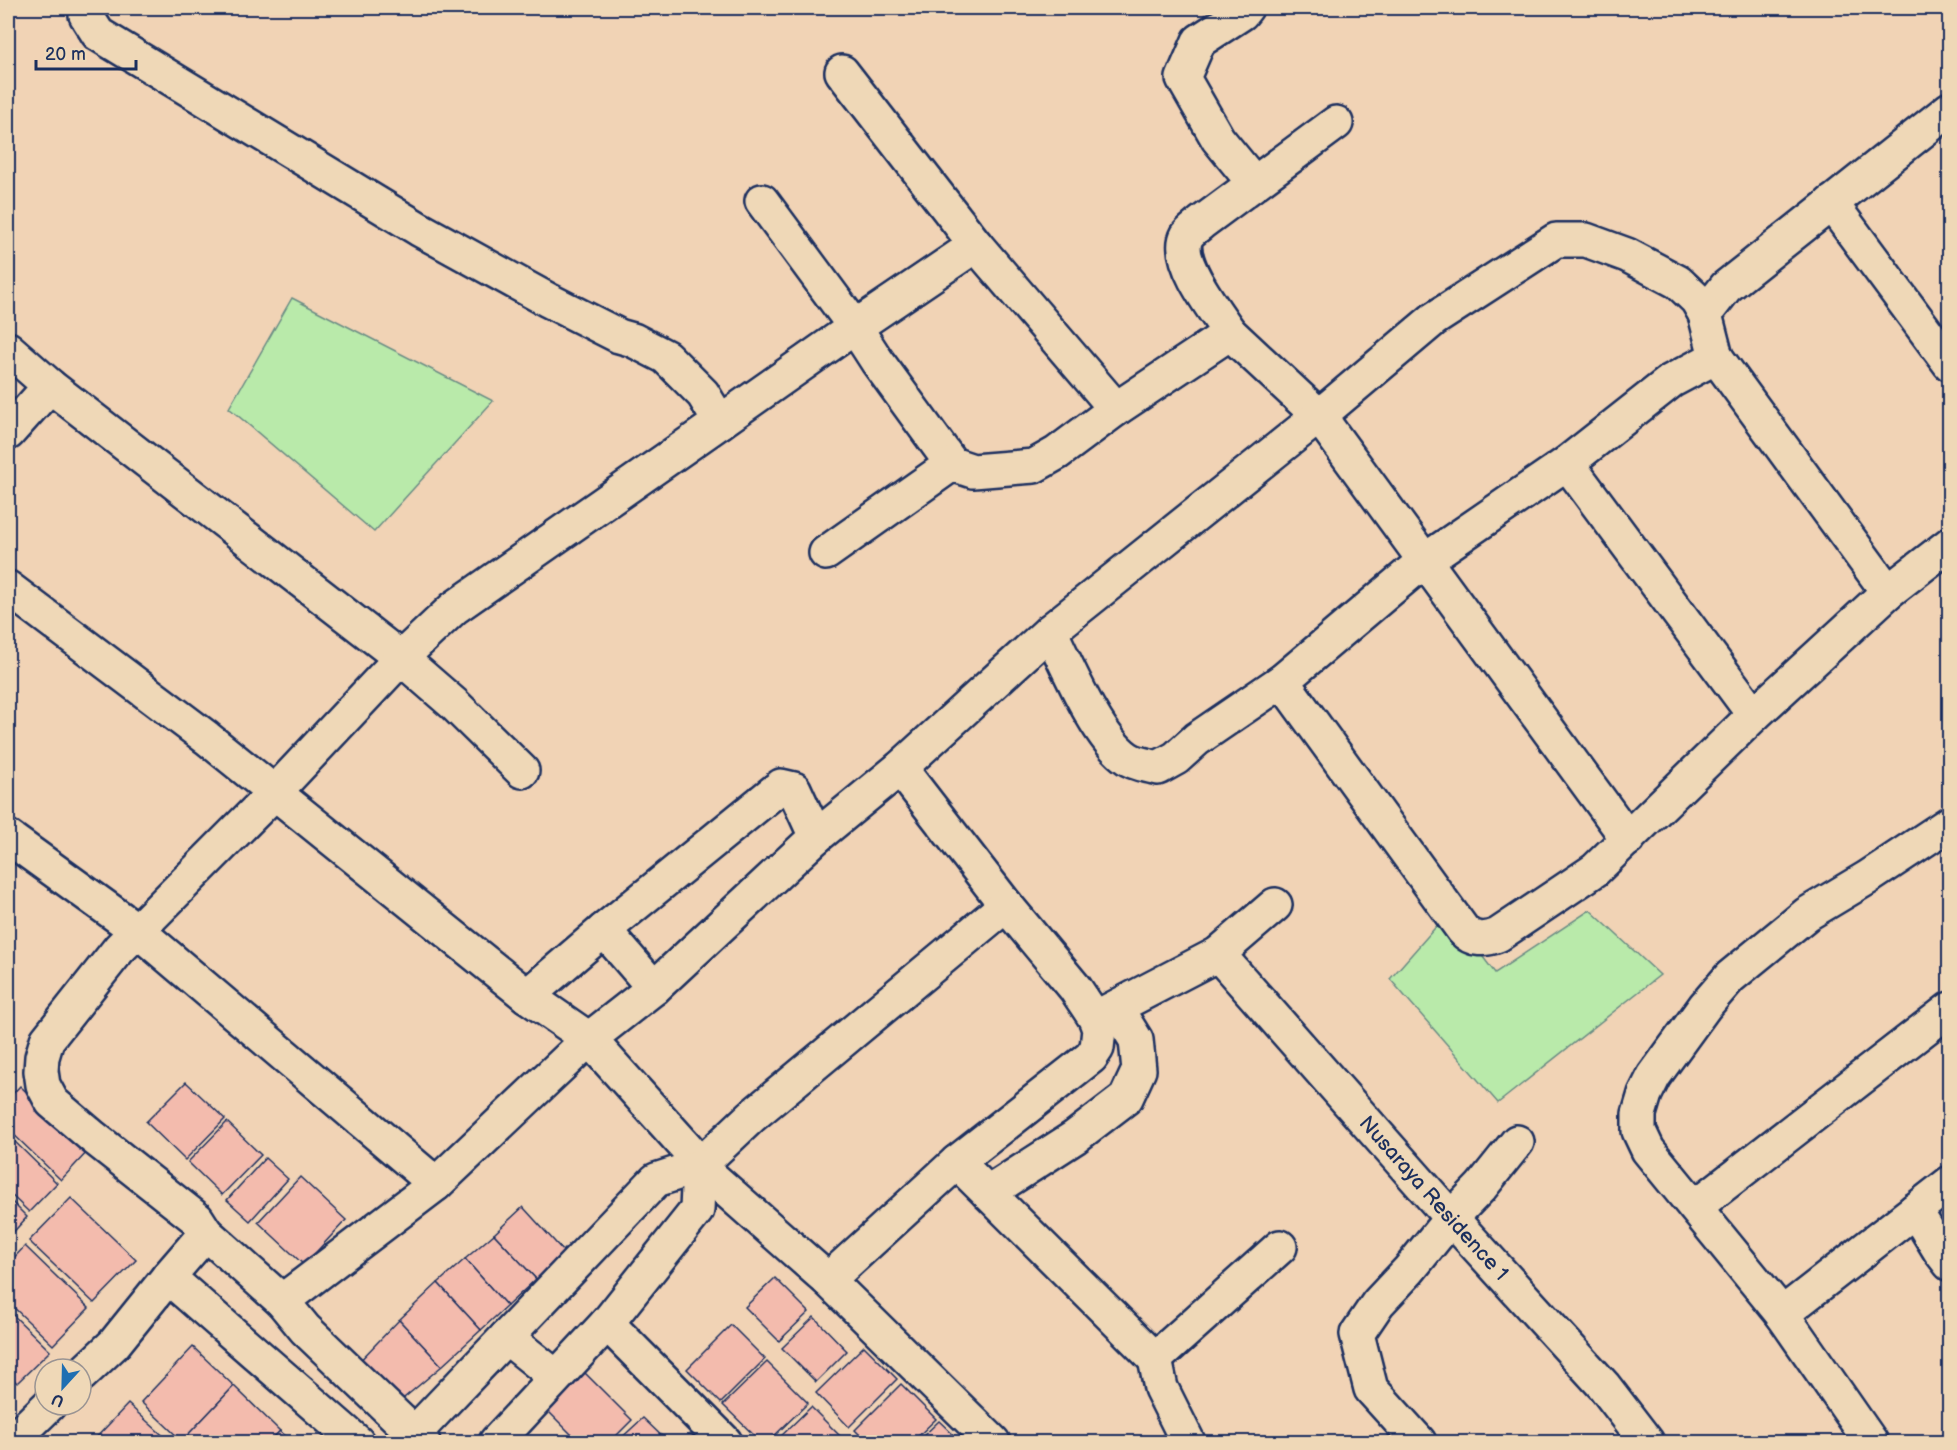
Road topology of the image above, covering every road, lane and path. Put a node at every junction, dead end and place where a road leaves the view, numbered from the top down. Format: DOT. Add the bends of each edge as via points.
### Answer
graph roads {
  1 [pos="88,8"];
  2 [pos="1246,8"];
  3 [pos="842,72"];
  4 [pos="1950,109"];
  5 [pos="1336,123"];
  6 [pos="1254,183"];
  7 [pos="762,201"];
  8 [pos="1831,203"];
  9 [pos="976,245"];
  10 [pos="1705,314"];
  11 [pos="855,327"];
  12 [pos="1230,333"];
  13 [pos="8,349"];
  14 [pos="1716,357"];
  15 [pos="1950,364"];
  16 [pos="50,386"];
  17 [pos="1116,409"];
  18 [pos="1319,416"];
  19 [pos="720,422"];
  20 [pos="8,433"];
  21 [pos="1568,463"];
  22 [pos="952,464"];
  23 [pos="1950,544"];
  24 [pos="826,553"];
  25 [pos="1424,561"];
  26 [pos="8,588"];
  27 [pos="1888,591"];
  28 [pos="1050,631"];
  29 [pos="401,658"];
  30 [pos="1282,681"];
  31 [pos="1754,715"];
  32 [pos="900,768"];
  33 [pos="522,771"];
  34 [pos="274,793"];
  35 [pos="1950,823"];
  36 [pos="8,837"];
  37 [pos="816,837"];
  38 [pos="1628,839"];
  39 [pos="1275,904"];
  40 [pos="1006,905"];
  41 [pos="604,930"];
  42 [pos="138,931"];
  43 [pos="1218,954"];
  44 [pos="654,988"];
  45 [pos="526,996"];
  46 [pos="1950,1009"];
  47 [pos="1105,1013"];
  48 [pos="589,1040"];
  49 [pos="1517,1142"];
  50 [pos="957,1162"];
  51 [pos="699,1166"];
  52 [pos="436,1184"];
  53 [pos="1949,1184"];
  54 [pos="988,1193"];
  55 [pos="1695,1207"];
  56 [pos="1916,1210"];
  57 [pos="1451,1218"];
  58 [pos="206,1233"];
  59 [pos="1280,1247"];
  60 [pos="1950,1264"];
  61 [pos="168,1276"];
  62 [pos="828,1280"];
  63 [pos="282,1301"];
  64 [pos="1782,1314"];
  65 [pos="607,1323"];
  66 [pos="506,1337"];
  67 [pos="1155,1359"];
  68 [pos="93,1364"];
  69 [pos="556,1377"];
  70 [pos="40,1417"];
  71 [pos="20,1440"];
  72 [pos="414,1440"];
  73 [pos="357,1443"];
  74 [pos="496,1443"];
  75 [pos="725,1443"];
  76 [pos="993,1443"];
  77 [pos="1188,1443"];
  78 [pos="1419,1443"];
  79 [pos="1647,1443"];
  80 [pos="1871,1443"];
  1 -- 19 [label="street" via="86,15 98,34 419,230 548,300 666,357 703,394"];
  2 -- 6 [label="street" via="1199,42 1183,78 1218,140"];
  3 -- 9 [label="street"];
  4 -- 8 [label="street"];
  5 -- 6 [label="street"];
  6 -- 12 [label="street" via="1187,236 1185,249 1191,271"];
  7 -- 11 [label="street"];
  8 -- 10 [label="street" via="1726,286"];
  8 -- 15 [label="street"];
  9 -- 11 [label="street"];
  9 -- 17 [label="street"];
  10 -- 14 [label="street"];
  10 -- 18 [label="street" via="1678,282 1627,255 1586,240 1556,240 1434,319"];
  11 -- 19 [label="street"];
  11 -- 22 [label="street"];
  12 -- 17 [label="street"];
  12 -- 18 [label="street"];
  13 -- 16 [label="street"];
  14 -- 21 [label="street" via="1671,381"];
  14 -- 27 [label="street"];
  16 -- 20 [label="street"];
  16 -- 29 [label="street"];
  17 -- 22 [label="street" via="1034,466 973,471"];
  18 -- 25 [label="street"];
  18 -- 28 [label="street"];
  19 -- 29 [label="street" via="454,608"];
  21 -- 25 [label="street"];
  21 -- 31 [label="street"];
  22 -- 24 [label="street"];
  23 -- 27 [label="street"];
  25 -- 30 [label="street"];
  25 -- 38 [label="street"];
  26 -- 34 [label="street"];
  27 -- 31 [label="street"];
  28 -- 30 [label="street" via="1110,743 1128,759 1158,768"];
  28 -- 32 [label="street"];
  29 -- 33 [label="street"];
  29 -- 34 [label="street"];
  30 -- 38 [label="street" via="1467,935 1482,939 1498,935 1595,870"];
  31 -- 38 [label="street"];
  32 -- 37 [label="street"];
  32 -- 40 [label="street"];
  34 -- 42 [label="street"];
  34 -- 45 [label="street"];
  35 -- 55 [label="street" via="1807,914 1730,976 1654,1076 1639,1114 1639,1131 1648,1150"];
  36 -- 42 [label="street"];
  37 -- 41 [label="street" via="794,789 781,786"];
  37 -- 44 [label="street"];
  39 -- 43 [label="street"];
  40 -- 47 [label="street" via="1075,988"];
  40 -- 51 [label="street" via="752,1116"];
  41 -- 44 [label="street"];
  41 -- 45 [label="street"];
  42 -- 52 [label="street"];
  42 -- 58 [label="street" via="118,949 47,1040 42,1057 43,1085 52,1102 198,1219"];
  43 -- 47 [label="street"];
  43 -- 57 [label="street, Nusaraya Residence 1"];
  44 -- 48 [label="street"];
  45 -- 48 [label="street"];
  46 -- 55 [label="street"];
  47 -- 50 [label="street" via="1098,1048 1091,1058"];
  47 -- 54 [label="street" via="1137,1040 1139,1070 1126,1098 1075,1137"];
  48 -- 51 [label="street"];
  48 -- 52 [label="street"];
  49 -- 57 [label="street"];
  50 -- 54 [label="street"];
  50 -- 62 [label="street"];
  51 -- 62 [label="street"];
  51 -- 65 [label="street" via="697,1210"];
  51 -- 66 [label="street" via="656,1180"];
  52 -- 63 [label="street"];
  53 -- 56 [label="street"];
  54 -- 67 [label="street"];
  55 -- 64 [label="street"];
  56 -- 60 [label="street"];
  56 -- 64 [label="street"];
  57 -- 78 [label="street" via="1378,1303 1357,1334 1371,1389"];
  57 -- 79 [label="street, Nusaraya Residence 1" via="1604,1386"];
  58 -- 61 [label="street"];
  58 -- 63 [label="street"];
  59 -- 67 [label="street"];
  61 -- 68 [label="street" via="114,1344"];
  61 -- 73 [label="street"];
  62 -- 76 [label="street"];
  63 -- 72 [label="street"];
  64 -- 80 [label="street"];
  65 -- 69 [label="street"];
  65 -- 75 [label="street"];
  66 -- 69 [label="street"];
  66 -- 72 [label="street"];
  67 -- 77 [label="street" via="1161,1388"];
  69 -- 74 [label="street"];
  70 -- 71 [label="street"];
}
